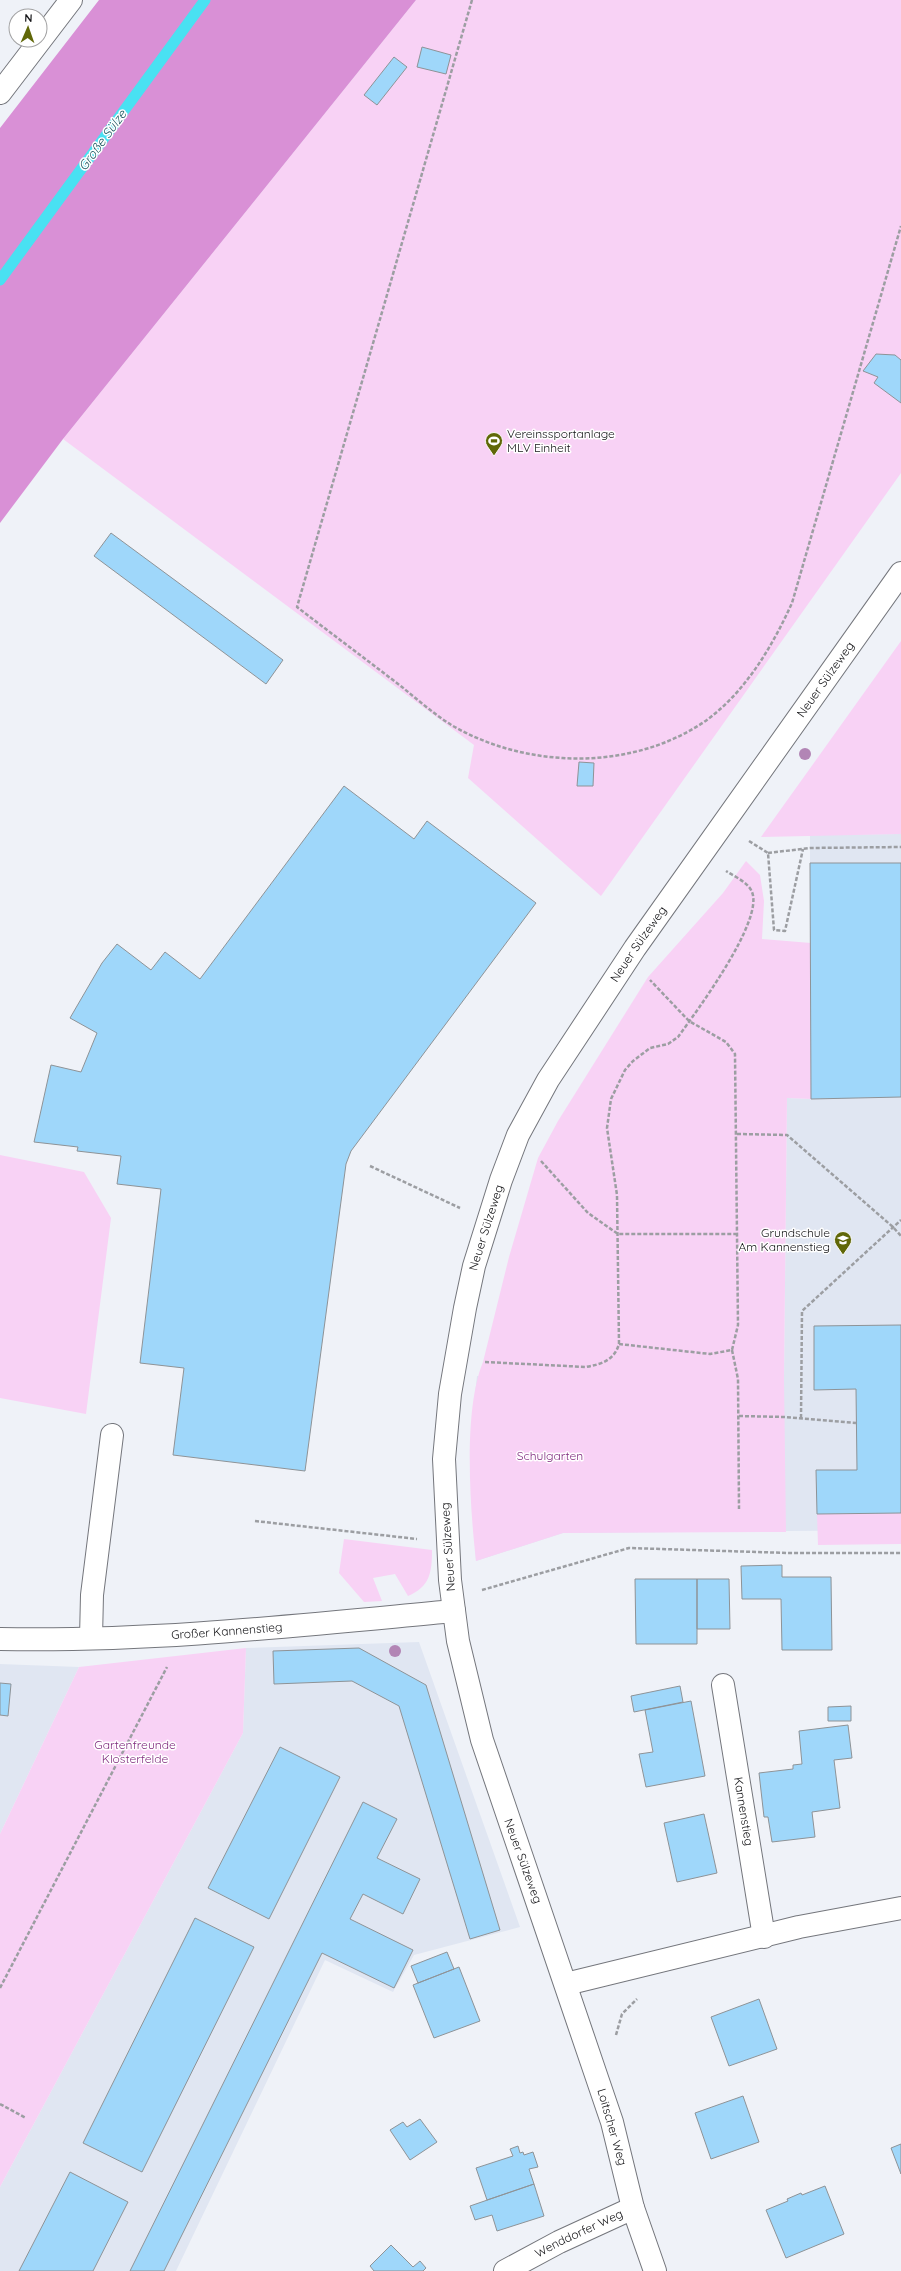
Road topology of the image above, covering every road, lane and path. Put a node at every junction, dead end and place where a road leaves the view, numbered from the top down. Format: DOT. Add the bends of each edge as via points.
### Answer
graph roads {
  1 [pos="71,0"];
  2 [pos="472,0"];
  3 [pos="0,93"];
  4 [pos="901,226"];
  5 [pos="901,573"];
  6 [pos="722,825"];
  7 [pos="901,847"];
  8 [pos="802,849"];
  9 [pos="768,853"];
  10 [pos="702,854"];
  11 [pos="626,961"];
  12 [pos="689,1021"];
  13 [pos="738,1134"];
  14 [pos="518,1135"];
  15 [pos="370,1166"];
  16 [pos="901,1220"];
  17 [pos="487,1221"];
  18 [pos="893,1227"];
  19 [pos="618,1234"];
  20 [pos="737,1234"];
  21 [pos="901,1236"];
  22 [pos="619,1344"];
  23 [pos="732,1350"];
  24 [pos="455,1359"];
  25 [pos="738,1416"];
  26 [pos="801,1418"];
  27 [pos="856,1423"];
  28 [pos="112,1434"];
  29 [pos="739,1509"];
  30 [pos="255,1520"];
  31 [pos="447,1542"];
  32 [pos="901,1553"];
  33 [pos="454,1611"];
  34 [pos="169,1634"];
  35 [pos="91,1638"];
  36 [pos="0,1639"];
  37 [pos="724,1686"];
  38 [pos="901,1908"];
  39 [pos="764,1936"];
  40 [pos="566,1984"];
  41 [pos="0,1988"];
  42 [pos="642,1997"];
  43 [pos="617,2040"];
  44 [pos="0,2104"];
  45 [pos="26,2118"];
  46 [pos="633,2208"];
  47 [pos="505,2271"];
  48 [pos="655,2271"];
  1 -- 3 [label="street"];
  2 -- 4 [label="path" via="297,607 452,726 486,742 522,754 598,758 634,751 670,739 704,722 732,697 774,642 792,603"];
  5 -- 6 [label="street, Neuer Sülzeweg"];
  6 -- 9 [label="path"];
  6 -- 10 [label="street, Neuer Sülzeweg"];
  7 -- 8 [label="path"];
  8 -- 9 [label="path"];
  8 -- 9 [label="path" via="785,931 774,930"];
  10 -- 11 [label="street, Neuer Sülzeweg"];
  10 -- 12 [label="path" via="747,884 753,892 754,900 749,920 733,954"];
  11 -- 12 [label="path" via="648,977"];
  11 -- 14 [label="street, Neuer Sülzeweg" via="548,1080"];
  12 -- 13 [label="path" via="726,1042 734,1051"];
  12 -- 19 [label="path" via="674,1040 650,1048 633,1061 625,1070 611,1099 607,1134 616,1181"];
  13 -- 18 [label="path" via="786,1135"];
  13 -- 20 [label="path"];
  14 -- 17 [label="street, Neuer Sülzeweg"];
  14 -- 19 [label="path" via="588,1212"];
  15 -- 17 [label="path"];
  16 -- 18 [label="path"];
  17 -- 24 [label="street, Neuer Sülzeweg" via="468,1294"];
  18 -- 21 [label="path"];
  18 -- 26 [label="path" via="802,1311"];
  19 -- 20 [label="path"];
  19 -- 22 [label="path"];
  20 -- 23 [label="path" via="738,1325"];
  22 -- 23 [label="path" via="710,1354"];
  22 -- 24 [label="path" via="611,1359 586,1367"];
  23 -- 25 [label="path" via="738,1379"];
  24 -- 31 [label="street, Neuer Sülzeweg" via="444,1459"];
  25 -- 26 [label="path"];
  25 -- 29 [label="path"];
  26 -- 27 [label="path"];
  28 -- 35 [label="street" via="92,1595"];
  30 -- 31 [label="path"];
  31 -- 33 [label="street, Neuer Sülzeweg"];
  32 -- 33 [label="path" via="788,1553 629,1548 488,1589 473,1591"];
  33 -- 34 [label="street, Großer Kannenstieg"];
  33 -- 40 [label="street, Neuer Sülzeweg" via="482,1740"];
  34 -- 35 [label="street, Großer Kannenstieg"];
  34 -- 41 [label="path" via="168,1664"];
  35 -- 36 [label="street, Großer Kannenstieg"];
  37 -- 39 [label="street, Kannenstieg"];
  38 -- 39 [label="street"];
  39 -- 40 [label="street"];
  40 -- 46 [label="street, Loitscher Weg" via="612,2122"];
  42 -- 43 [label="path" via="635,2000 622,2014 616,2032"];
  44 -- 45 [label="path"];
  46 -- 47 [label="street, Wenddorfer Weg" via="559,2242"];
  46 -- 48 [label="street, Loitscher Weg"];
}
